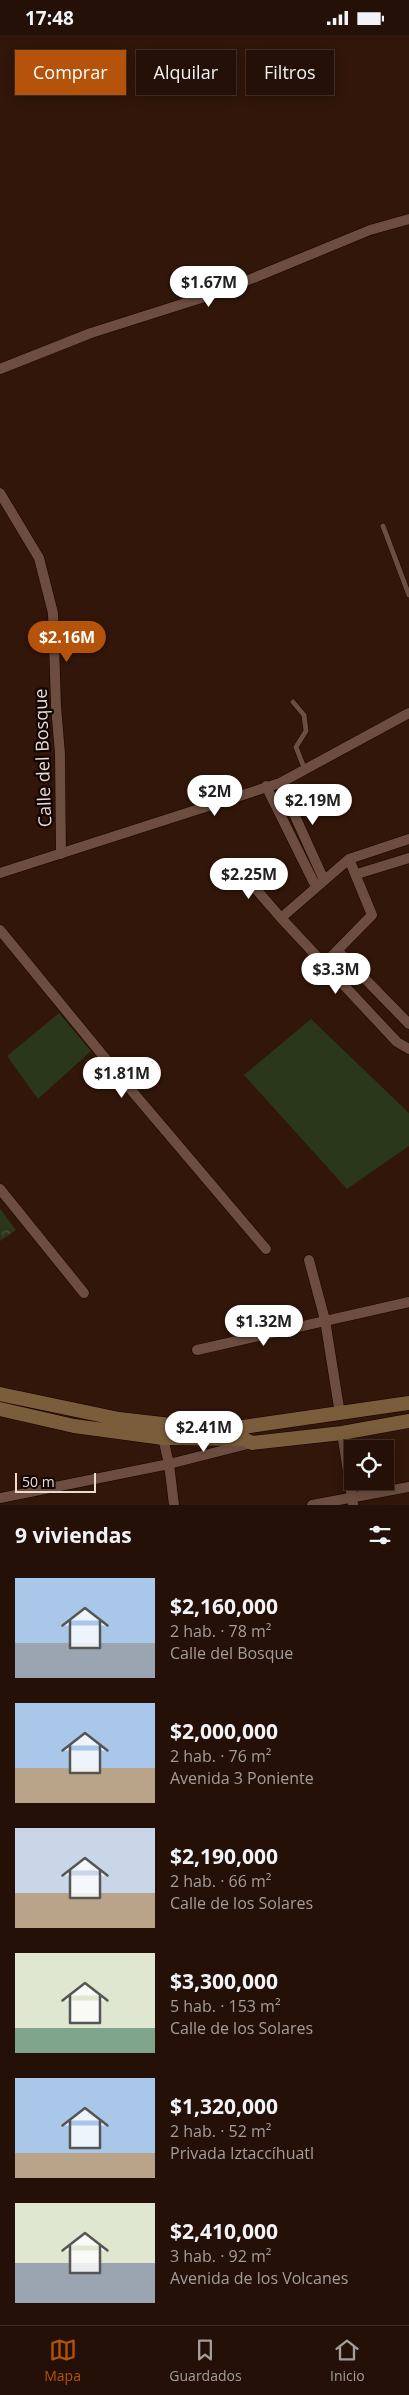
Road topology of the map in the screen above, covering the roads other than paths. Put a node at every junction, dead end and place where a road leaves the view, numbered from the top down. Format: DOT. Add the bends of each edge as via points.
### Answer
graph roads {
  1 [pos="409,219"];
  2 [pos="0,369"];
  3 [pos="0,493"];
  4 [pos="384,527"];
  5 [pos="409,595"];
  6 [pos="293,701"];
  7 [pos="409,713"];
  8 [pos="305,770"];
  9 [pos="280,783"];
  10 [pos="266,787"];
  11 [pos="409,839"];
  12 [pos="62,854"];
  13 [pos="409,858"];
  14 [pos="349,859"];
  15 [pos="236,866"];
  16 [pos="0,873"];
  17 [pos="357,874"];
  18 [pos="324,879"];
  19 [pos="316,887"];
  20 [pos="281,918"];
  21 [pos="0,930"];
  22 [pos="338,951"];
  23 [pos="324,964"];
  24 [pos="409,1025"];
  25 [pos="409,1049"];
  26 [pos="0,1189"];
  27 [pos="266,1249"];
  28 [pos="309,1259"];
  29 [pos="84,1293"];
  30 [pos="409,1302"];
  31 [pos="325,1320"];
  32 [pos="197,1350"];
  33 [pos="0,1394"];
  34 [pos="409,1403"];
  35 [pos="0,1409"];
  36 [pos="340,1414"];
  37 [pos="409,1421"];
  38 [pos="342,1433"];
  39 [pos="164,1439"];
  40 [pos="252,1443"];
  41 [pos="169,1464"];
  42 [pos="409,1487"];
  43 [pos="0,1498"];
  44 [pos="352,1502"];
  45 [pos="174,1505"];
  46 [pos="312,1505"];
  1 -- 2 [label="street" via="370,230 217,293 91,333"];
  3 -- 12 [label="street, Calle del Bosque" via="39,558 53,613"];
  4 -- 5 [label="lane"];
  6 -- 8 [label="lane" via="304,715 306,731 296,747"];
  7 -- 8 [label="street"];
  8 -- 9 [label="street"];
  9 -- 10 [label="street"];
  9 -- 18 [label="street"];
  10 -- 12 [label="street"];
  10 -- 19 [label="street"];
  11 -- 14 [label="street"];
  12 -- 16 [label="street"];
  13 -- 17 [label="street"];
  14 -- 17 [label="street"];
  14 -- 18 [label="street"];
  15 -- 20 [label="street"];
  17 -- 22 [label="street" via="372,915"];
  18 -- 19 [label="street"];
  19 -- 20 [label="street"];
  20 -- 23 [label="street"];
  21 -- 27 [label="street"];
  22 -- 23 [label="street"];
  22 -- 24 [label="street"];
  23 -- 25 [label="street" via="398,1042"];
  26 -- 29 [label="street"];
  28 -- 31 [label="street"];
  30 -- 31 [label="street"];
  31 -- 32 [label="street"];
  31 -- 36 [label="street"];
  33 -- 36 [label="main road" via="119,1419 171,1425 236,1428"];
  34 -- 36 [label="main road"];
  35 -- 39 [label="main road" via="74,1426"];
  37 -- 38 [label="main road"];
  38 -- 40 [label="main road"];
  38 -- 44 [label="street"];
  39 -- 40 [label="main road" via="244,1439"];
  39 -- 41 [label="street"];
  40 -- 41 [label="street"];
  41 -- 43 [label="street"];
  41 -- 45 [label="street"];
  42 -- 44 [label="street"];
  44 -- 46 [label="street"];
}
